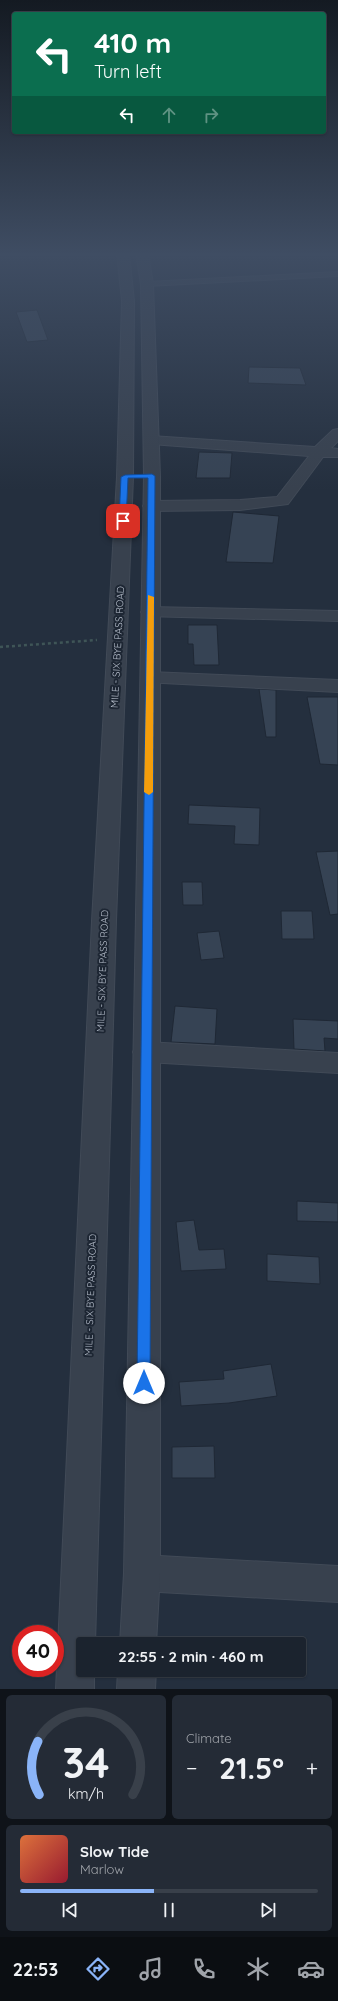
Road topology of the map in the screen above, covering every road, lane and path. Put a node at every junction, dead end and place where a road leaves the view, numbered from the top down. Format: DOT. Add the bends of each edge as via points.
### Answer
graph roads {
  1 [pos="127,332"];
  2 [pos="148,332"];
  3 [pos="338,433"];
  4 [pos="151,440"];
  5 [pos="318,452"];
  6 [pos="338,452"];
  7 [pos="152,476"];
  8 [pos="125,477"];
  9 [pos="151,506"];
  10 [pos="150,612"];
  11 [pos="338,616"];
  12 [pos="117,638"];
  13 [pos="0,647"];
  14 [pos="150,678"];
  15 [pos="338,686"];
  16 [pos="146,1052"];
  17 [pos="338,1063"];
  18 [pos="142,1573"];
  19 [pos="338,1584"];
  20 [pos="138,1637"];
  21 [pos="137,1677"];
  22 [pos="75,1689"];
  23 [pos="136,1689"];
  1 -- 8 [label="street, MILE - SIX BYE PASS ROAD"];
  2 -- 4 [label="street"];
  3 -- 5 [label="street"];
  4 -- 5 [label="street"];
  4 -- 7 [label="street"];
  5 -- 6 [label="street"];
  5 -- 9 [label="street" via="282,501 240,505"];
  7 -- 8 [label="street"];
  7 -- 9 [label="street"];
  8 -- 12 [label="street, MILE - SIX BYE PASS ROAD"];
  9 -- 10 [label="street"];
  10 -- 11 [label="street"];
  10 -- 14 [label="street"];
  12 -- 13 [label="path"];
  12 -- 22 [label="street, MILE - SIX BYE PASS ROAD"];
  14 -- 15 [label="street"];
  14 -- 16 [label="street"];
  16 -- 17 [label="street"];
  16 -- 18 [label="street"];
  18 -- 19 [label="street"];
  18 -- 20 [label="street"];
  21 -- 23 [label="street"];
}
